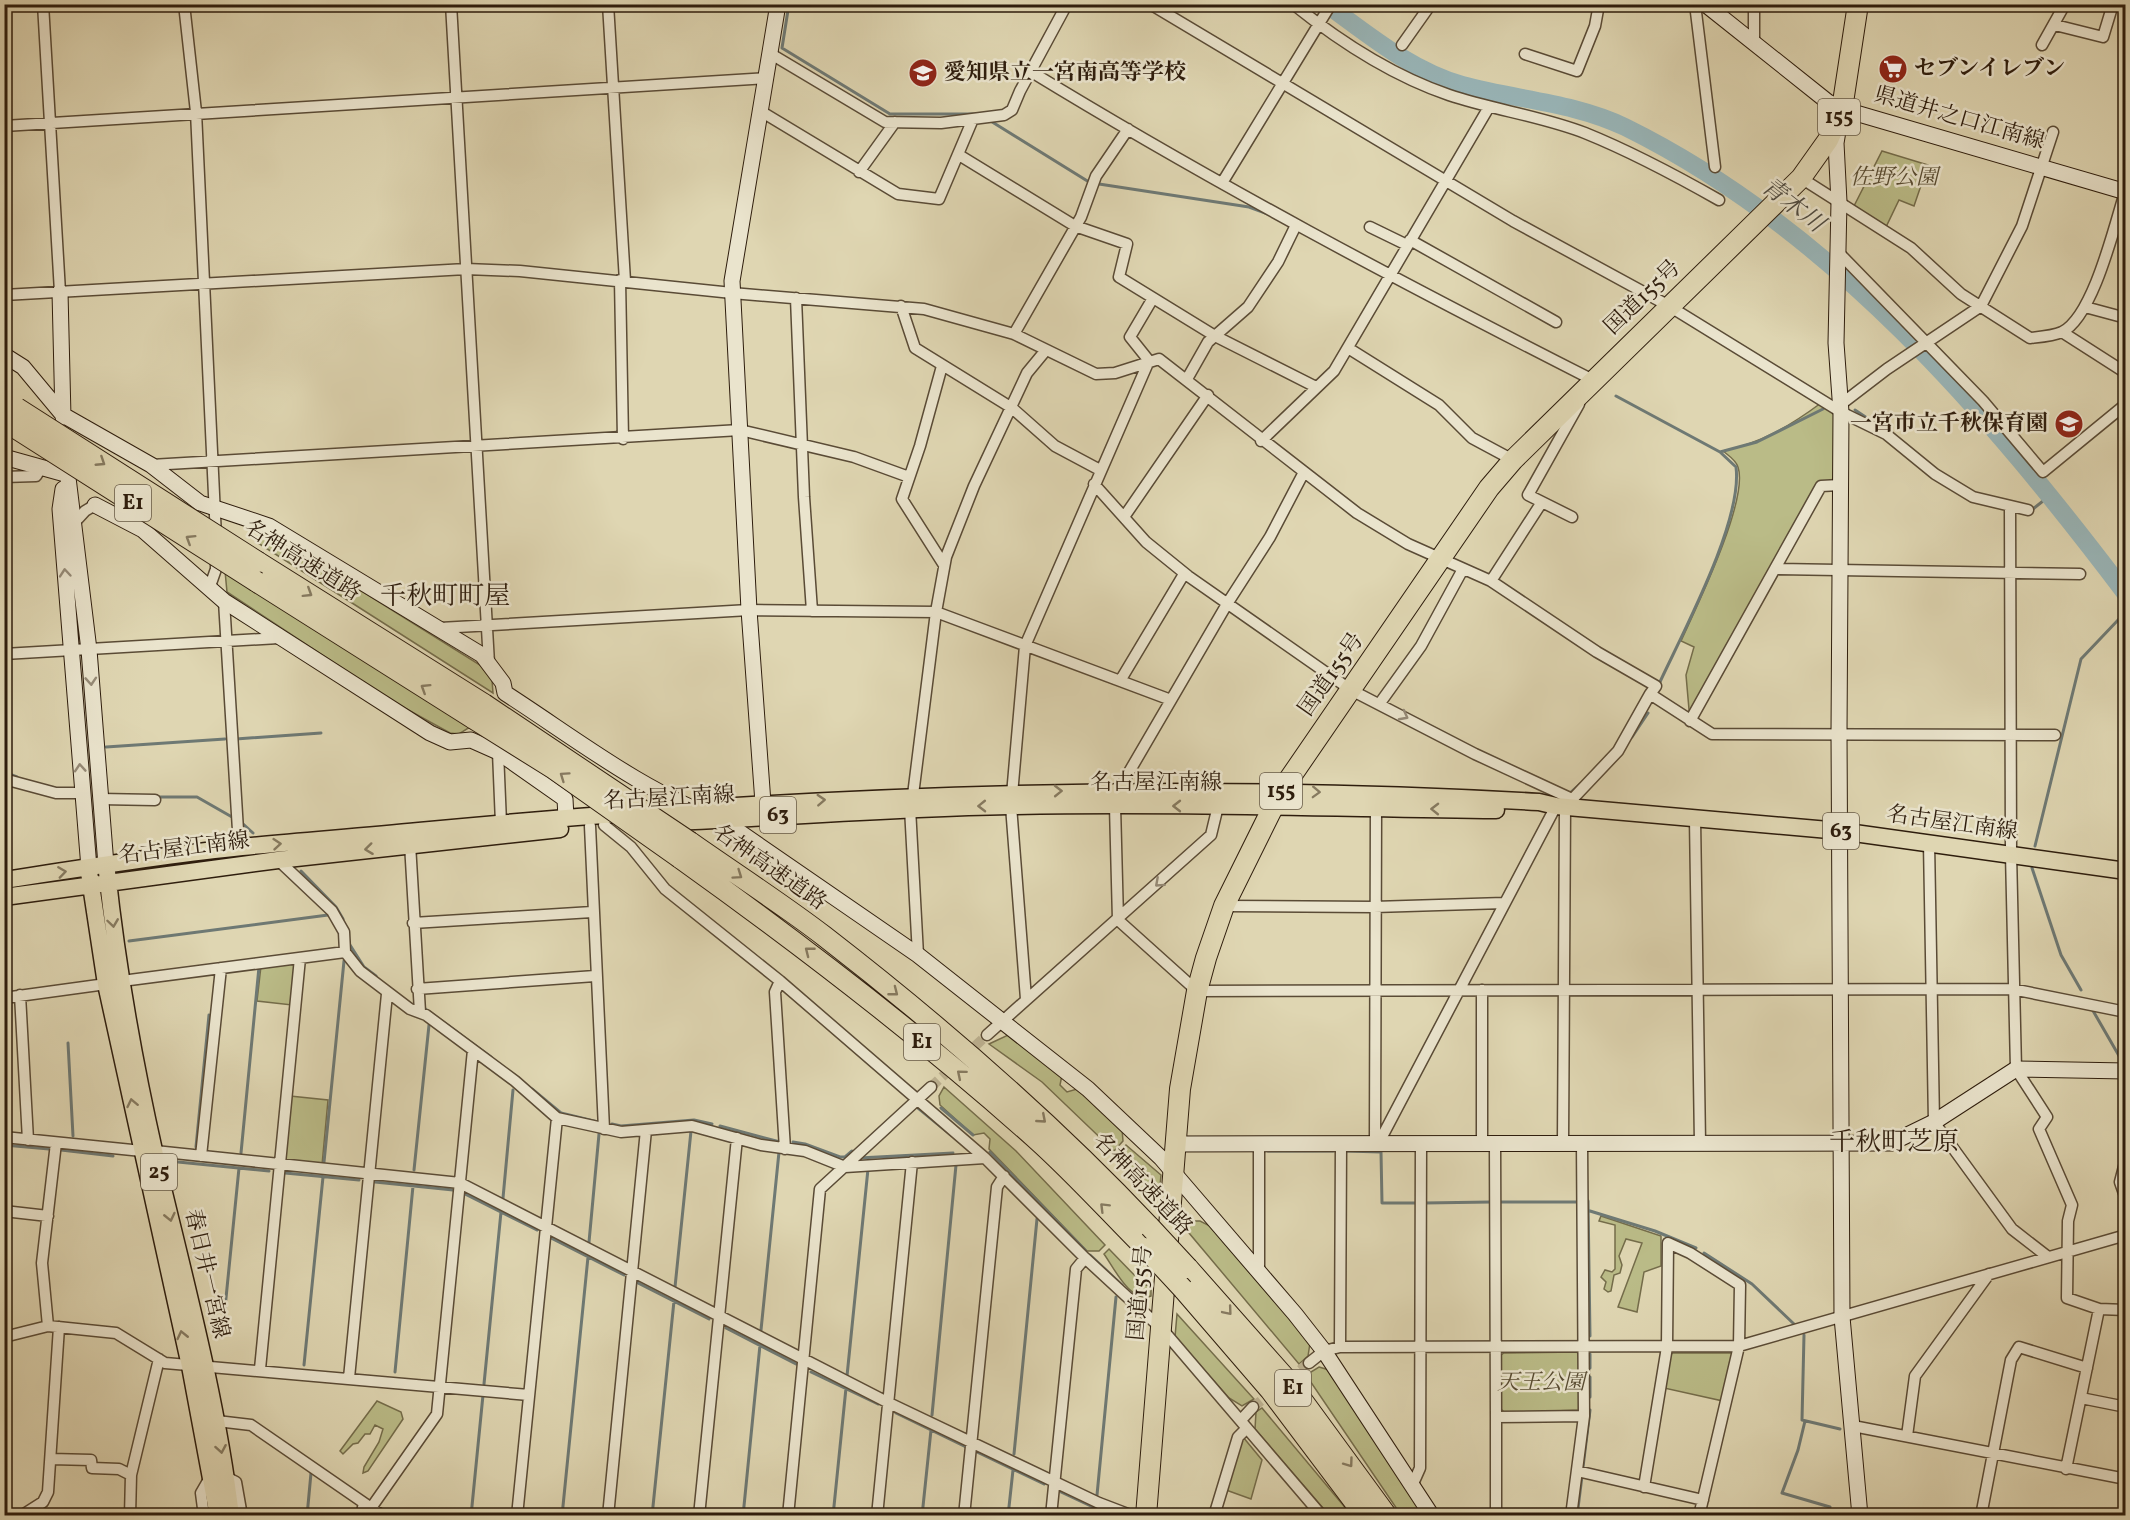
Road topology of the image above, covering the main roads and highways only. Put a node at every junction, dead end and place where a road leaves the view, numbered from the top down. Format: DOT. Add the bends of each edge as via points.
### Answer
graph roads {
  1 [pos="1858,4"];
  2 [pos="9,413"];
  3 [pos="1278,797"];
  4 [pos="1117,798"];
  5 [pos="911,801"];
  6 [pos="1564,804"];
  7 [pos="685,850"];
  8 [pos="2126,871"];
  9 [pos="107,873"];
  10 [pos="90,876"];
  11 [pos="4,880"];
  12 [pos="4,897"];
  13 [pos="114,983"];
  14 [pos="197,1367"];
  15 [pos="219,1475"];
  16 [pos="218,1515"];
  17 [pos="231,1515"];
  18 [pos="1146,1515"];
  19 [pos="1365,1515"];
  20 [pos="1387,1515"];
  1 -- 3 [label="highway, 国道155号 / 155" via="1842,110 1828,140 1801,178 1513,460 1470,514"];
  2 -- 7 [label="highway, 名神高速道路 / E1, bridge" via="479,711"];
  3 -- 4 [label="main road, 名古屋江南線 / 63"];
  3 -- 4 [label="main road, 名古屋江南線 / 63, one-way" via="1218,806"];
  3 -- 6 [label="main road, 名古屋江南線 / 63, one-way" via="1422,795"];
  6 -- 3 [label="main road, 名古屋江南線 / 63, one-way" via="1537,811 1376,808"];
  3 -- 18 [label="highway, 国道155号 / 155" via="1224,906 1197,991 1187,1038 1174,1144"];
  4 -- 5 [label="main road, 名古屋江南線 / 63"];
  5 -- 9 [label="main road, 名古屋江南線 / 63, one-way" via="722,820 597,826 278,860"];
  9 -- 5 [label="main road, 名古屋江南線 / 63, one-way" via="239,847 501,823 763,803"];
  6 -- 8 [label="main road, 名古屋江南線 / 63" via="1839,831"];
  19 -- 7 [label="highway, 名神高速道路 / E1, one-way, bridge" via="1270,1390 1183,1289 1037,1140"];
  7 -- 20 [label="highway, 名神高速道路 / E1, one-way, bridge" via="822,935 909,1004 1049,1126 1150,1227 1289,1382"];
  9 -- 10 [label="main road, 名古屋江南線 / 63"];
  9 -- 13 [label="main road, 春日井一宮線 / 25, one-way"];
  11 -- 10 [label="main road, 名古屋江南線 / 63, one-way"];
  10 -- 12 [label="main road, 名古屋江南線 / 63"];
  10 -- 13 [label="main road, 春日井一宮線 / 25"];
  13 -- 14 [label="main road, 春日井一宮線 / 25"];
  14 -- 15 [label="main road, 春日井一宮線 / 25"];
  14 -- 15 [label="main road, 春日井一宮線 / 25, one-way" via="217,1421"];
  15 -- 16 [label="main road, 春日井一宮線 / 25"];
  15 -- 17 [label="main road, 春日井一宮線 / 25"];
}
